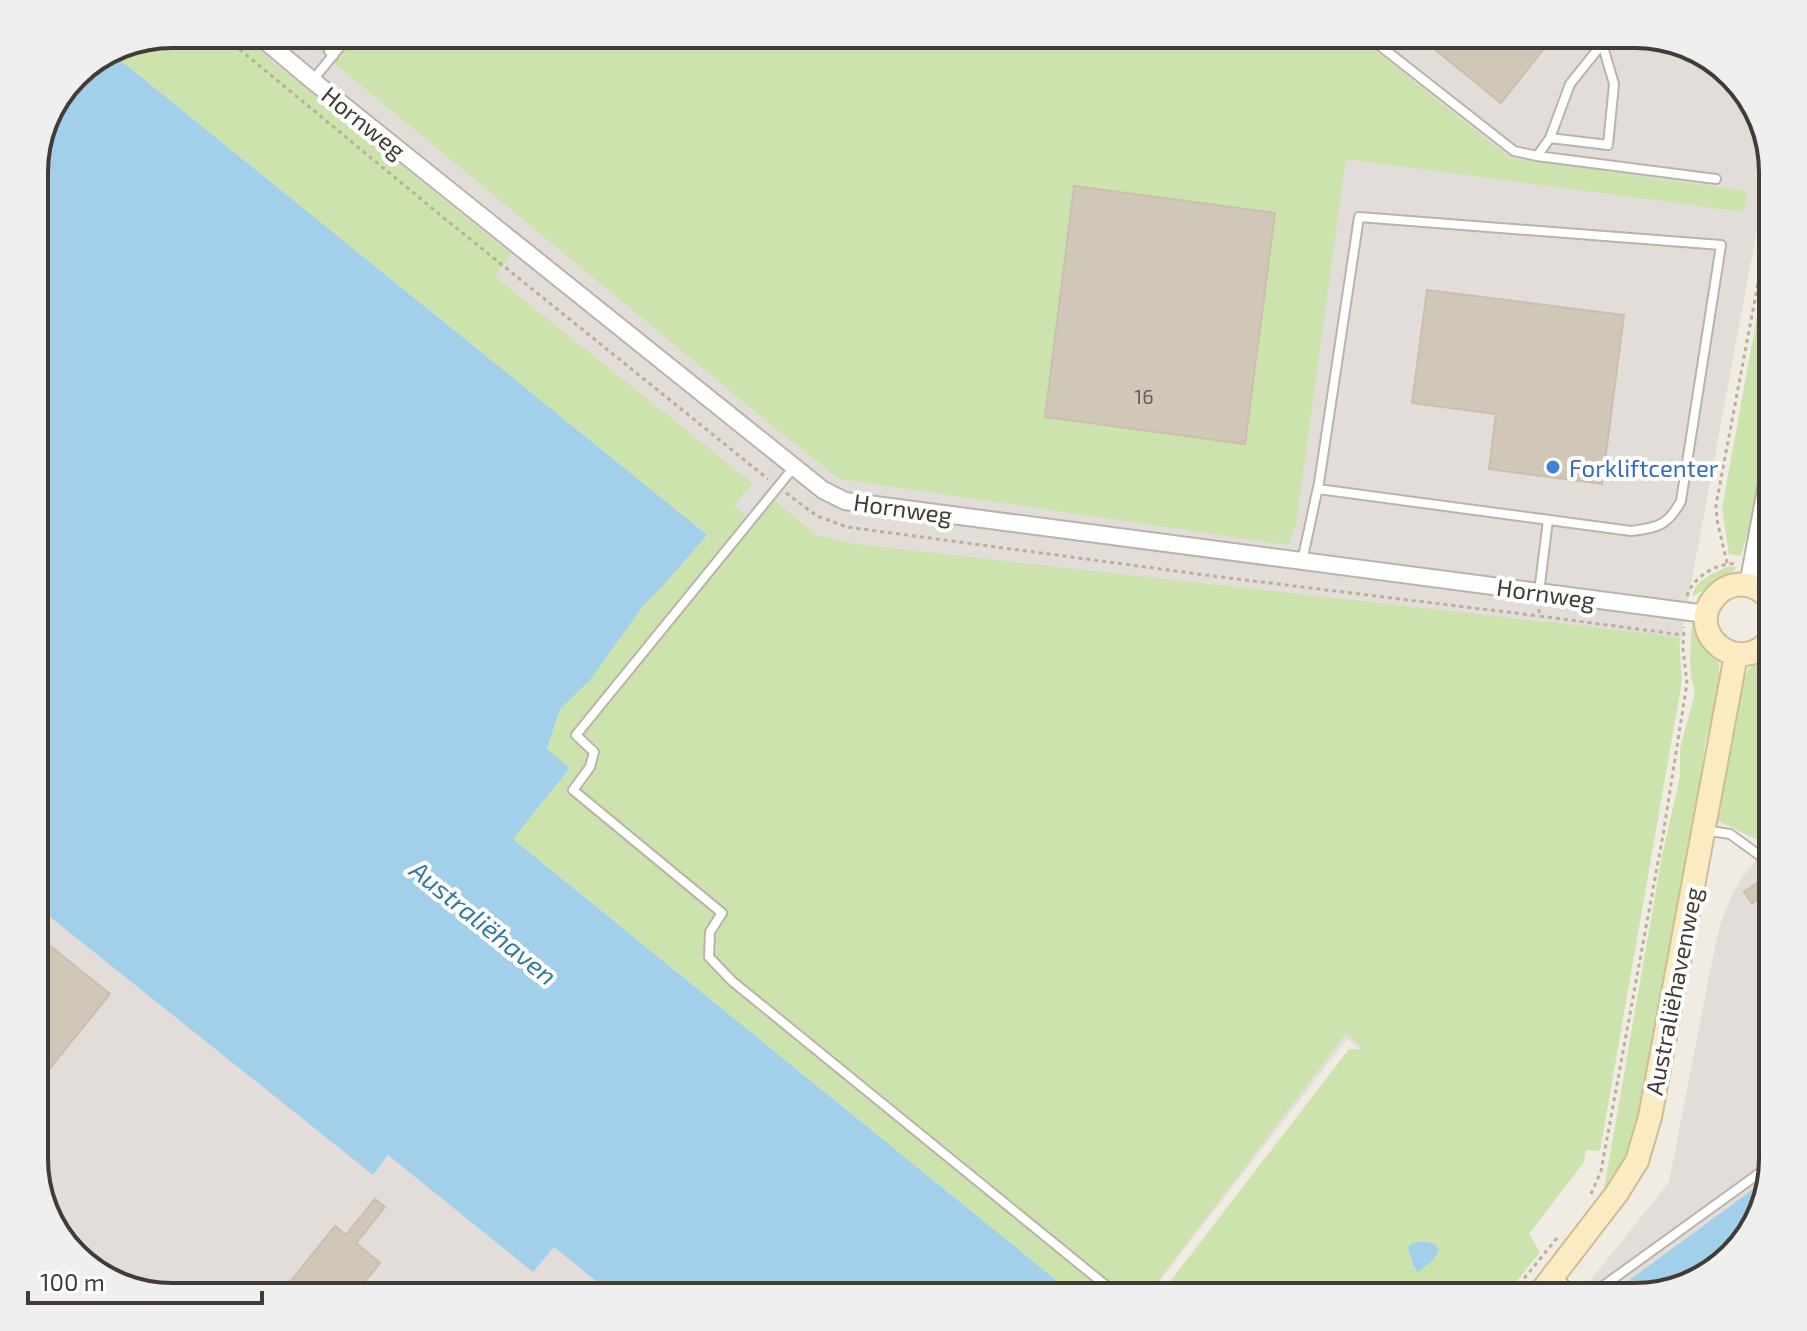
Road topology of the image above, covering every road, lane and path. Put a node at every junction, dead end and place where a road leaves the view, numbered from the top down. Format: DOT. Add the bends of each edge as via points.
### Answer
graph roads {
  1 [pos="238,48"];
  2 [pos="274,48"];
  3 [pos="328,48"];
  4 [pos="339,48"];
  5 [pos="1383,48"];
  6 [pos="1598,48"];
  7 [pos="1603,48"];
  8 [pos="333,56"];
  9 [pos="313,81"];
  10 [pos="1550,138"];
  11 [pos="1537,156"];
  12 [pos="1716,179"];
  13 [pos="1759,278"];
  14 [pos="794,467"];
  15 [pos="778,486"];
  16 [pos="1318,489"];
  17 [pos="1548,520"];
  18 [pos="1759,526"];
  19 [pos="1302,561"];
  20 [pos="1727,563"];
  21 [pos="1748,585"];
  22 [pos="1759,588"];
  23 [pos="1539,592"];
  24 [pos="1706,614"];
  25 [pos="1539,616"];
  26 [pos="1759,650"];
  27 [pos="1736,655"];
  28 [pos="1703,830"];
  29 [pos="1759,855"];
  30 [pos="1758,1174"];
  31 [pos="1589,1198"];
  32 [pos="1559,1235"];
  33 [pos="1554,1276"];
  34 [pos="1103,1283"];
  35 [pos="1520,1283"];
  36 [pos="1548,1283"];
  37 [pos="1562,1283"];
  38 [pos="1610,1283"];
  1 -- 15 [label="path"];
  2 -- 9 [label="street, Hornweg"];
  3 -- 8 [label="lane"];
  4 -- 8 [label="lane"];
  5 -- 11 [label="lane" via="1514,151"];
  6 -- 10 [label="lane" via="1570,84"];
  7 -- 10 [label="lane" via="1614,84 1608,145"];
  8 -- 9 [label="lane"];
  9 -- 14 [label="street, Hornweg"];
  10 -- 11 [label="lane"];
  11 -- 12 [label="lane"];
  13 -- 20 [label="path" via="1716,505"];
  14 -- 15 [label="lane"];
  14 -- 19 [label="street, Hornweg" via="845,501"];
  15 -- 25 [label="path" via="817,516 847,527"];
  15 -- 34 [label="lane" via="576,735 594,752 573,790 722,913 710,932 709,957 732,981"];
  16 -- 17 [label="lane"];
  16 -- 17 [label="lane" via="1359,217 1721,245 1677,509 1653,529 1631,531"];
  16 -- 19 [label="lane"];
  17 -- 23 [label="lane"];
  18 -- 21 [label="street"];
  19 -- 23 [label="street, Hornweg"];
  21 -- 22 [label="street"];
  21 -- 24 [label="street" via="1717,594"];
  23 -- 24 [label="street, Hornweg"];
  23 -- 25 [label="path"];
  24 -- 27 [label="street" via="1716,645"];
  25 -- 31 [label="path" via="1683,635 1687,683 1663,835 1601,1171"];
  26 -- 27 [label="street"];
  27 -- 28 [label="street, Australiëhavenweg"];
  28 -- 29 [label="lane" via="1730,834"];
  28 -- 33 [label="street, Australiëhavenweg" via="1650,1117 1637,1161"];
  30 -- 38 [label="lane"];
  32 -- 35 [label="path"];
  33 -- 36 [label="street, Australiëhavenweg"];
  33 -- 37 [label="lane"];
}
